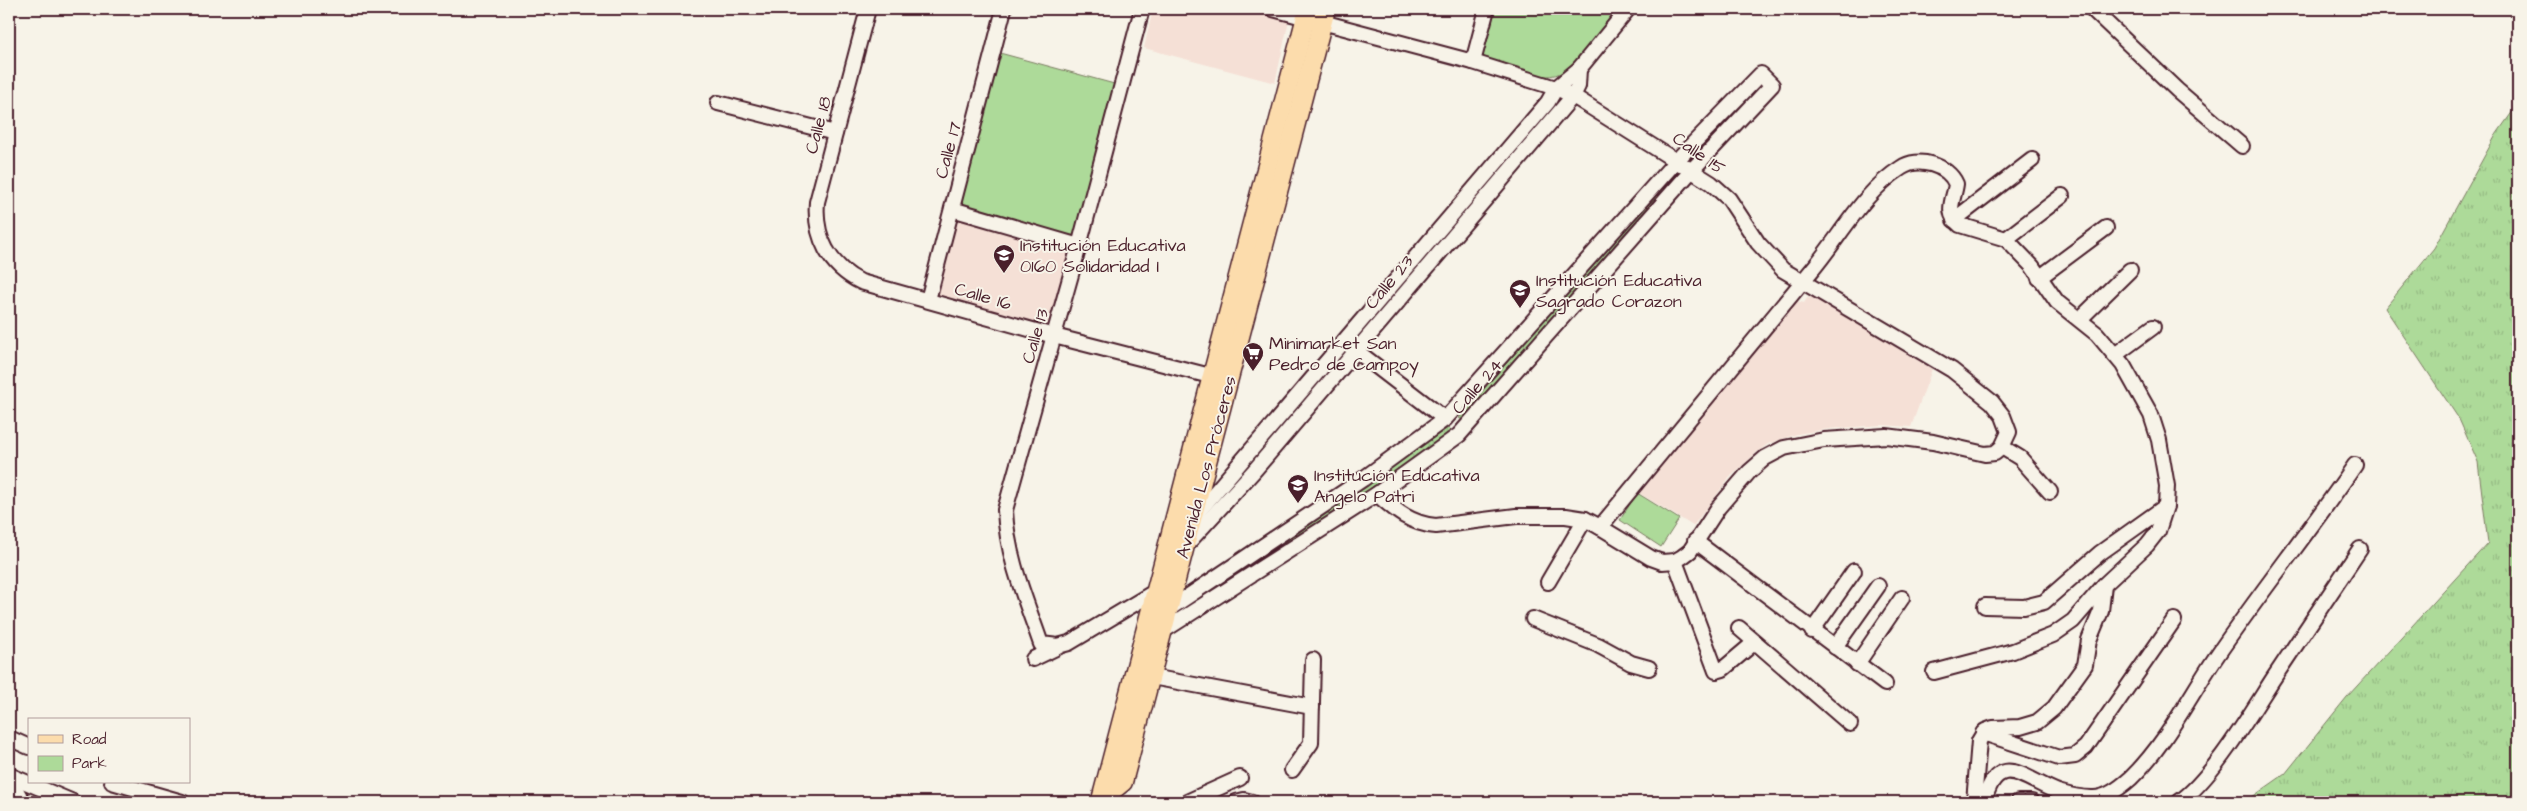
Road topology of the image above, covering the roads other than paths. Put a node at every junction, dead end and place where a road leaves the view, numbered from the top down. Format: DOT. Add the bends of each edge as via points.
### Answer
graph roads {
  1 [pos="868,9"];
  2 [pos="1004,9"];
  3 [pos="1142,9"];
  4 [pos="1273,9"];
  5 [pos="1487,9"];
  6 [pos="1628,9"];
  7 [pos="2092,9"];
  8 [pos="1307,13"];
  9 [pos="1324,15"];
  10 [pos="1473,62"];
  11 [pos="1579,69"];
  12 [pos="1556,88"];
  13 [pos="1573,96"];
  14 [pos="718,103"];
  15 [pos="835,132"];
  16 [pos="2242,146"];
  17 [pos="1677,160"];
  18 [pos="2032,160"];
  19 [pos="1692,170"];
  20 [pos="2062,196"];
  21 [pos="952,209"];
  22 [pos="1954,220"];
  23 [pos="2106,228"];
  24 [pos="2006,239"];
  25 [pos="1079,246"];
  26 [pos="826,251"];
  27 [pos="2130,270"];
  28 [pos="2039,278"];
  29 [pos="1802,282"];
  30 [pos="928,300"];
  31 [pos="2080,319"];
  32 [pos="2153,327"];
  33 [pos="1054,336"];
  34 [pos="1343,340"];
  35 [pos="1356,350"];
  36 [pos="2115,355"];
  37 [pos="1220,378"];
  38 [pos="1445,419"];
  39 [pos="1999,450"];
  40 [pos="2356,465"];
  41 [pos="2050,492"];
  42 [pos="1377,494"];
  43 [pos="2166,506"];
  44 [pos="1176,513"];
  45 [pos="1194,517"];
  46 [pos="1585,519"];
  47 [pos="1600,526"];
  48 [pos="1169,539"];
  49 [pos="1696,541"];
  50 [pos="1186,544"];
  51 [pos="2360,549"];
  52 [pos="1676,561"];
  53 [pos="1854,571"];
  54 [pos="1548,582"];
  55 [pos="2104,585"];
  56 [pos="1878,586"];
  57 [pos="1902,598"];
  58 [pos="1154,599"];
  59 [pos="1985,606"];
  60 [pos="1169,609"];
  61 [pos="1533,619"];
  62 [pos="2174,620"];
  63 [pos="1146,628"];
  64 [pos="1739,628"];
  65 [pos="1163,631"];
  66 [pos="1812,631"];
  67 [pos="1755,642"];
  68 [pos="1064,645"];
  69 [pos="1835,647"];
  70 [pos="1033,659"];
  71 [pos="1313,660"];
  72 [pos="1857,664"];
  73 [pos="1649,668"];
  74 [pos="1934,672"];
  75 [pos="1142,675"];
  76 [pos="1884,684"];
  77 [pos="1312,707"];
  78 [pos="1850,724"];
  79 [pos="1983,733"];
  80 [pos="9,738"];
  81 [pos="28,747"];
  82 [pos="1292,770"];
  83 [pos="9,777"];
  84 [pos="1240,778"];
  85 [pos="119,784"];
  86 [pos="1100,801"];
  87 [pos="23,802"];
  88 [pos="73,802"];
  89 [pos="182,802"];
  90 [pos="1187,802"];
  91 [pos="1236,802"];
  92 [pos="1252,802"];
  93 [pos="1974,802"];
  94 [pos="1984,802"];
  95 [pos="2018,802"];
  96 [pos="2032,802"];
  97 [pos="2179,802"];
  1 -- 15 [label="street, Calle 18"];
  2 -- 21 [label="street, Calle 17"];
  3 -- 25 [label="street, Calle 13"];
  4 -- 8 [label="street, Calle 15"];
  5 -- 10 [label="street"];
  6 -- 11 [label="street, Calle 23"];
  7 -- 16 [label="street"];
  8 -- 9 [label="street, Calle 15"];
  8 -- 37 [label="main road, Avenida Los Próceres"];
  9 -- 10 [label="street, Calle 15"];
  9 -- 37 [label="main road, Avenida Los Próceres"];
  10 -- 12 [label="street, Calle 15"];
  11 -- 12 [label="street, Calle 23"];
  11 -- 13 [label="street, Calle 23" via="1578,86"];
  12 -- 13 [label="street, Calle 15"];
  12 -- 34 [label="street, Calle 23" via="1548,102"];
  13 -- 17 [label="street, Calle 15"];
  13 -- 35 [label="street, Calle 23"];
  14 -- 15 [label="street"];
  15 -- 26 [label="street, Calle 18" via="816,214"];
  17 -- 19 [label="street, Calle 15"];
  17 -- 19 [label="street, Calle 24" via="1762,74 1772,85"];
  17 -- 38 [label="street, Calle 24"];
  18 -- 22 [label="street"];
  19 -- 29 [label="street, Calle 15" via="1729,199 1772,260"];
  19 -- 42 [label="street, Calle 24" via="1460,435"];
  20 -- 24 [label="street"];
  21 -- 25 [label="street"];
  21 -- 30 [label="street, Calle 17"];
  22 -- 24 [label="street" via="1960,225"];
  22 -- 29 [label="street" via="1950,207 1956,184 1950,174 1924,163 1907,164 1876,190"];
  23 -- 28 [label="street"];
  24 -- 28 [label="street"];
  25 -- 33 [label="street, Calle 13"];
  26 -- 30 [label="street, Calle 16" via="846,274 861,282"];
  27 -- 31 [label="street"];
  28 -- 31 [label="street" via="2057,302"];
  29 -- 39 [label="street, Calle 15" via="1952,370 1986,396 2008,425 2007,439"];
  29 -- 47 [label="street"];
  30 -- 33 [label="street, Calle 16"];
  31 -- 36 [label="street"];
  32 -- 36 [label="street"];
  33 -- 37 [label="street, Calle 16"];
  33 -- 68 [label="street, Calle 13" via="1004,510 1012,562 1042,644"];
  34 -- 35 [label="street"];
  34 -- 45 [label="street, Calle 23"];
  35 -- 38 [label="street"];
  35 -- 50 [label="street, Calle 23" via="1253,472"];
  36 -- 43 [label="street" via="2151,415 2160,440 2167,486"];
  37 -- 44 [label="main road, Avenida Los Próceres"];
  37 -- 45 [label="main road, Avenida Los Próceres"];
  38 -- 60 [label="street, Calle 24" via="1363,479"];
  39 -- 41 [label="street" via="2020,458"];
  39 -- 49 [label="street" via="1976,453 1934,442 1886,436 1824,440 1784,448 1765,458 1750,472 1718,508"];
  40 -- 94 [label="street" via="2218,654 2156,749 2132,777 2110,793 2094,798 2059,792 2018,771 2009,770 2000,772 1992,780"];
  42 -- 46 [label="street" via="1409,520 1423,525 1541,515"];
  42 -- 65 [label="street, Calle 24"];
  43 -- 55 [label="street" via="2158,531"];
  43 -- 59 [label="street" via="2100,553 2044,602 2024,607"];
  44 -- 45 [label="street"];
  44 -- 48 [label="main road, Avenida Los Próceres"];
  45 -- 50 [label="main road, Avenida Los Próceres"];
  46 -- 47 [label="street"];
  46 -- 54 [label="street"];
  47 -- 52 [label="street" via="1650,558 1662,562"];
  48 -- 50 [label="street"];
  48 -- 58 [label="main road, Avenida Los Próceres"];
  49 -- 52 [label="street" via="1690,551"];
  49 -- 66 [label="street"];
  50 -- 60 [label="main road, Avenida Los Próceres"];
  51 -- 97 [label="street" via="2241,728 2187,797"];
  52 -- 67 [label="street" via="1716,671 1724,669"];
  53 -- 66 [label="street"];
  55 -- 74 [label="street" via="2073,621 2053,636 2013,651"];
  55 -- 79 [label="street" via="2101,611 2085,665 2054,708 2037,722 2020,727 1993,728"];
  56 -- 69 [label="street"];
  57 -- 72 [label="street"];
  58 -- 60 [label="street"];
  58 -- 63 [label="main road, Avenida Los Próceres"];
  58 -- 68 [label="street"];
  60 -- 65 [label="main road, Avenida Los Próceres"];
  61 -- 73 [label="street"];
  62 -- 79 [label="street" via="2086,747 2074,756 2059,758"];
  63 -- 65 [label="street"];
  63 -- 75 [label="main road, Avenida Los Próceres"];
  64 -- 67 [label="street"];
  65 -- 75 [label="main road, Avenida Los Próceres"];
  66 -- 69 [label="street"];
  67 -- 78 [label="street"];
  68 -- 70 [label="street"];
  69 -- 72 [label="street"];
  71 -- 77 [label="street"];
  72 -- 76 [label="street"];
  75 -- 77 [label="street"];
  75 -- 86 [label="main road, Avenida Los Próceres" via="1123,782"];
  77 -- 82 [label="street" via="1311,743"];
  79 -- 93 [label="street" via="1977,749"];
  80 -- 81 [label="street"];
  83 -- 87 [label="street"];
  83 -- 88 [label="street"];
  84 -- 90 [label="street"];
  85 -- 89 [label="street"];
  91 -- 92 [label="street"];
  95 -- 96 [label="street"];
}
